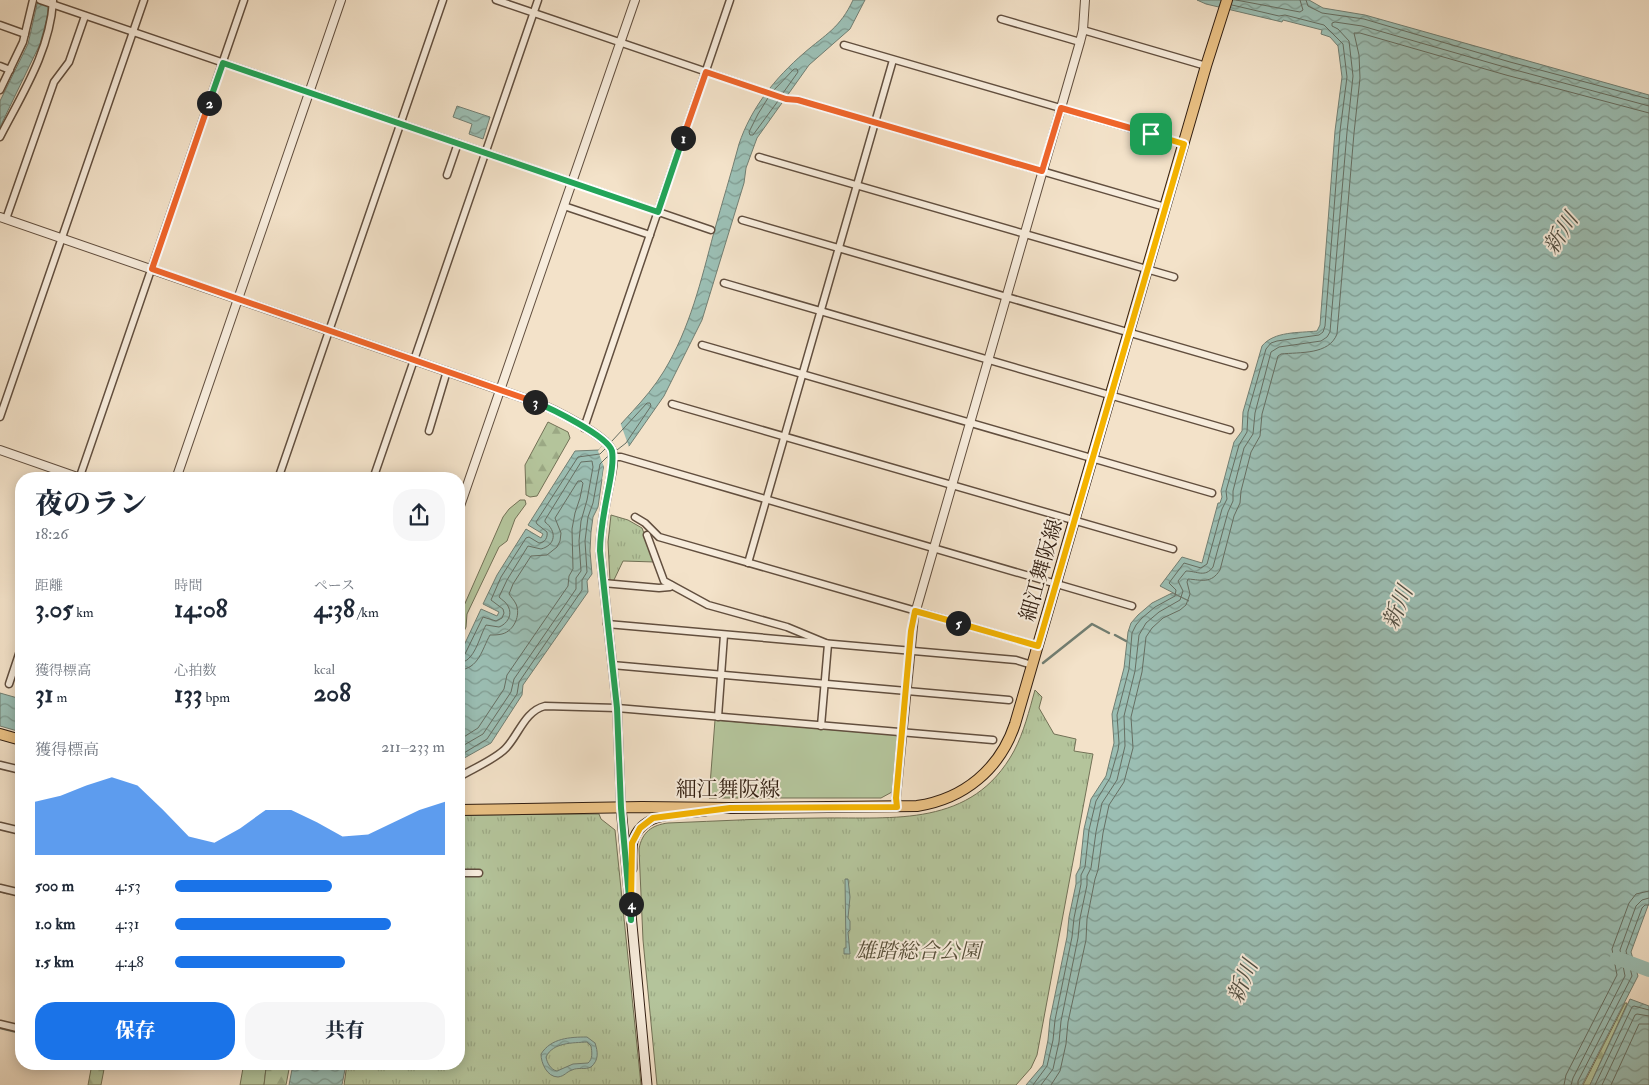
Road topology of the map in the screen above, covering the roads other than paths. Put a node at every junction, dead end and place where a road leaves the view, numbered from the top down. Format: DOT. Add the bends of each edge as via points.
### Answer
graph roads {
  1 [pos="33,0"];
  2 [pos="40,0"];
  3 [pos="144,0"];
  4 [pos="244,0"];
  5 [pos="341,0"];
  6 [pos="443,0"];
  7 [pos="496,0"];
  8 [pos="538,0"];
  9 [pos="634,0"];
  10 [pos="730,0"];
  11 [pos="1085,0"];
  12 [pos="1227,0"];
  13 [pos="52,3"];
  14 [pos="533,13"];
  15 [pos="85,16"];
  16 [pos="1001,18"];
  17 [pos="0,25"];
  18 [pos="1083,30"];
  19 [pos="133,32"];
  20 [pos="25,34"];
  21 [pos="620,42"];
  22 [pos="1080,42"];
  23 [pos="844,46"];
  24 [pos="893,60"];
  25 [pos="223,63"];
  26 [pos="0,66"];
  27 [pos="1206,66"];
  28 [pos="10,70"];
  29 [pos="706,72"];
  30 [pos="0,90"];
  31 [pos="309,92"];
  32 [pos="1061,108"];
  33 [pos="875,123"];
  34 [pos="401,124"];
  35 [pos="0,138"];
  36 [pos="458,143"];
  37 [pos="1184,144"];
  38 [pos="486,153"];
  39 [pos="759,157"];
  40 [pos="1042,171"];
  41 [pos="447,175"];
  42 [pos="572,182"];
  43 [pos="857,185"];
  44 [pos="564,206"];
  45 [pos="1165,207"];
  46 [pos="658,212"];
  47 [pos="3,218"];
  48 [pos="742,220"];
  49 [pos="711,230"];
  50 [pos="1024,234"];
  51 [pos="650,235"];
  52 [pos="62,238"];
  53 [pos="839,248"];
  54 [pos="152,269"];
  55 [pos="1147,269"];
  56 [pos="1174,277"];
  57 [pos="724,283"];
  58 [pos="1006,296"];
  59 [pos="238,298"];
  60 [pos="821,311"];
  61 [pos="329,330"];
  62 [pos="1129,332"];
  63 [pos="702,345"];
  64 [pos="414,360"];
  65 [pos="988,360"];
  66 [pos="1244,366"];
  67 [pos="447,371"];
  68 [pos="803,374"];
  69 [pos="500,390"];
  70 [pos="1111,395"];
  71 [pos="672,404"];
  72 [pos="0,417"];
  73 [pos="970,422"];
  74 [pos="584,428"];
  75 [pos="1230,430"];
  76 [pos="429,431"];
  77 [pos="785,437"];
  78 [pos="0,450"];
  79 [pos="612,457"];
  80 [pos="1092,458"];
  81 [pos="64,472"];
  82 [pos="83,472"];
  83 [pos="178,472"];
  84 [pos="280,472"];
  85 [pos="375,472"];
  86 [pos="952,485"];
  87 [pos="465,492"];
  88 [pos="1212,493"];
  89 [pos="766,500"];
  90 [pos="634,517"];
  91 [pos="1074,521"];
  92 [pos="647,536"];
  93 [pos="933,548"];
  94 [pos="1173,549"];
  95 [pos="748,563"];
  96 [pos="603,583"];
  97 [pos="1056,584"];
  98 [pos="671,585"];
  99 [pos="1132,606"];
  100 [pos="915,611"];
  101 [pos="607,624"];
  102 [pos="724,635"];
  103 [pos="828,644"];
  104 [pos="1038,646"];
  105 [pos="909,651"];
  106 [pos="612,665"];
  107 [pos="1032,665"];
  108 [pos="15,666"];
  109 [pos="721,675"];
  110 [pos="9,684"];
  111 [pos="825,684"];
  112 [pos="906,692"];
  113 [pos="1009,700"];
  114 [pos="617,708"];
  115 [pos="718,717"];
  116 [pos="822,726"];
  117 [pos="902,732"];
  118 [pos="0,734"];
  119 [pos="15,738"];
  120 [pos="993,740"];
  121 [pos="0,765"];
  122 [pos="15,769"];
  123 [pos="465,773"];
  124 [pos="897,807"];
  125 [pos="621,808"];
  126 [pos="730,808"];
  127 [pos="465,810"];
  128 [pos="0,826"];
  129 [pos="15,830"];
  130 [pos="479,873"];
  131 [pos="465,874"];
  132 [pos="0,888"];
  133 [pos="15,892"];
  134 [pos="631,920"];
  135 [pos="0,1024"];
  136 [pos="15,1028"];
  137 [pos="647,1085"];
  1 -- 20 [label="street"];
  2 -- 13 [label="street"];
  3 -- 19 [label="street"];
  4 -- 25 [label="street"];
  5 -- 31 [label="street"];
  6 -- 34 [label="street"];
  7 -- 14 [label="street"];
  8 -- 14 [label="street"];
  9 -- 21 [label="street"];
  10 -- 29 [label="street"];
  11 -- 18 [label="street"];
  12 -- 27 [label="main road, 細江舞阪線"];
  13 -- 15 [label="street"];
  13 -- 35 [label="street" via="45,46"];
  14 -- 21 [label="street"];
  14 -- 38 [label="street"];
  15 -- 19 [label="street"];
  15 -- 47 [label="street" via="69,62 54,82"];
  16 -- 22 [label="street"];
  17 -- 20 [label="street"];
  18 -- 22 [label="street"];
  18 -- 27 [label="street"];
  19 -- 25 [label="street"];
  19 -- 52 [label="street"];
  20 -- 28 [label="street"];
  21 -- 29 [label="street"];
  21 -- 42 [label="street"];
  22 -- 32 [label="street"];
  23 -- 24 [label="street"];
  24 -- 32 [label="street"];
  24 -- 33 [label="street"];
  25 -- 31 [label="street"];
  25 -- 54 [label="street"];
  26 -- 28 [label="street"];
  27 -- 37 [label="main road, 細江舞阪線"];
  28 -- 30 [label="street"];
  29 -- 33 [label="street" via="786,99"];
  29 -- 46 [label="street"];
  31 -- 34 [label="street"];
  31 -- 59 [label="street"];
  32 -- 37 [label="street"];
  32 -- 40 [label="street"];
  33 -- 40 [label="street"];
  33 -- 43 [label="street"];
  34 -- 36 [label="street"];
  34 -- 61 [label="street"];
  36 -- 38 [label="street"];
  36 -- 41 [label="street"];
  37 -- 45 [label="main road, 細江舞阪線"];
  38 -- 42 [label="street"];
  38 -- 64 [label="street"];
  39 -- 43 [label="street"];
  40 -- 45 [label="street"];
  40 -- 50 [label="street"];
  42 -- 44 [label="street"];
  42 -- 46 [label="street"];
  43 -- 50 [label="street"];
  43 -- 53 [label="street"];
  44 -- 51 [label="street"];
  44 -- 69 [label="street"];
  45 -- 55 [label="main road, 細江舞阪線"];
  46 -- 49 [label="street"];
  46 -- 51 [label="street"];
  47 -- 52 [label="street"];
  48 -- 53 [label="street"];
  50 -- 55 [label="street"];
  50 -- 58 [label="street"];
  51 -- 74 [label="street"];
  52 -- 54 [label="street"];
  52 -- 72 [label="street"];
  53 -- 58 [label="street"];
  53 -- 60 [label="street"];
  54 -- 59 [label="street"];
  54 -- 82 [label="street"];
  55 -- 56 [label="street"];
  55 -- 62 [label="main road, 細江舞阪線"];
  57 -- 60 [label="street"];
  58 -- 62 [label="street"];
  58 -- 65 [label="street"];
  59 -- 61 [label="street"];
  59 -- 83 [label="street"];
  60 -- 65 [label="street"];
  60 -- 68 [label="street"];
  61 -- 64 [label="street"];
  61 -- 84 [label="street"];
  62 -- 66 [label="street"];
  62 -- 70 [label="main road, 細江舞阪線"];
  63 -- 68 [label="street"];
  64 -- 67 [label="street"];
  64 -- 85 [label="street"];
  65 -- 70 [label="street"];
  65 -- 73 [label="street"];
  67 -- 69 [label="street"];
  67 -- 76 [label="street"];
  68 -- 73 [label="street"];
  68 -- 77 [label="street"];
  69 -- 74 [label="street" via="543,405"];
  69 -- 87 [label="street"];
  70 -- 75 [label="street"];
  70 -- 80 [label="main road, 細江舞阪線"];
  71 -- 77 [label="street"];
  73 -- 80 [label="street"];
  73 -- 86 [label="street"];
  74 -- 79 [label="street" via="605,442"];
  77 -- 86 [label="street"];
  77 -- 89 [label="street"];
  78 -- 81 [label="street"];
  79 -- 89 [label="street"];
  79 -- 96 [label="street" via="601,533"];
  80 -- 88 [label="street"];
  80 -- 91 [label="main road, 細江舞阪線"];
  86 -- 91 [label="street"];
  86 -- 93 [label="street"];
  89 -- 93 [label="street"];
  89 -- 95 [label="street"];
  90 -- 95 [label="street" via="652,528 659,537"];
  91 -- 94 [label="street"];
  91 -- 97 [label="main road, 細江舞阪線"];
  92 -- 98 [label="street" via="664,581"];
  93 -- 97 [label="street"];
  93 -- 100 [label="street"];
  95 -- 100 [label="street"];
  96 -- 98 [label="street" via="659,588"];
  96 -- 101 [label="street"];
  97 -- 99 [label="street"];
  97 -- 104 [label="main road, 細江舞阪線"];
  98 -- 103 [label="street" via="708,605 787,627"];
  100 -- 104 [label="street"];
  100 -- 105 [label="street"];
  101 -- 102 [label="street"];
  101 -- 106 [label="street"];
  102 -- 103 [label="street"];
  102 -- 109 [label="street"];
  103 -- 105 [label="street"];
  103 -- 111 [label="street"];
  104 -- 107 [label="main road, 細江舞阪線"];
  105 -- 107 [label="street" via="1016,660"];
  105 -- 112 [label="street"];
  106 -- 109 [label="street"];
  106 -- 114 [label="street"];
  107 -- 124 [label="main road, 細江舞阪線" via="1009,739 987,772 948,798 924,805"];
  108 -- 110 [label="street"];
  109 -- 111 [label="street"];
  109 -- 115 [label="street"];
  111 -- 112 [label="street"];
  111 -- 116 [label="street"];
  112 -- 113 [label="street"];
  112 -- 117 [label="street"];
  114 -- 115 [label="street"];
  114 -- 123 [label="street" via="539,708 530,714 503,751"];
  114 -- 125 [label="street"];
  115 -- 116 [label="street"];
  116 -- 117 [label="street"];
  117 -- 120 [label="street"];
  117 -- 124 [label="street"];
  118 -- 119 [label="main road"];
  121 -- 122 [label="street"];
  124 -- 126 [label="main road, 細江舞阪線"];
  125 -- 126 [label="main road, 細江舞阪線"];
  125 -- 127 [label="main road, 細江舞阪線"];
  125 -- 134 [label="main road"];
  126 -- 134 [label="main road" via="658,817 640,828 632,848"];
  128 -- 129 [label="street"];
  130 -- 131 [label="street"];
  132 -- 133 [label="street"];
  134 -- 137 [label="main road"];
  135 -- 136 [label="street"];
}
